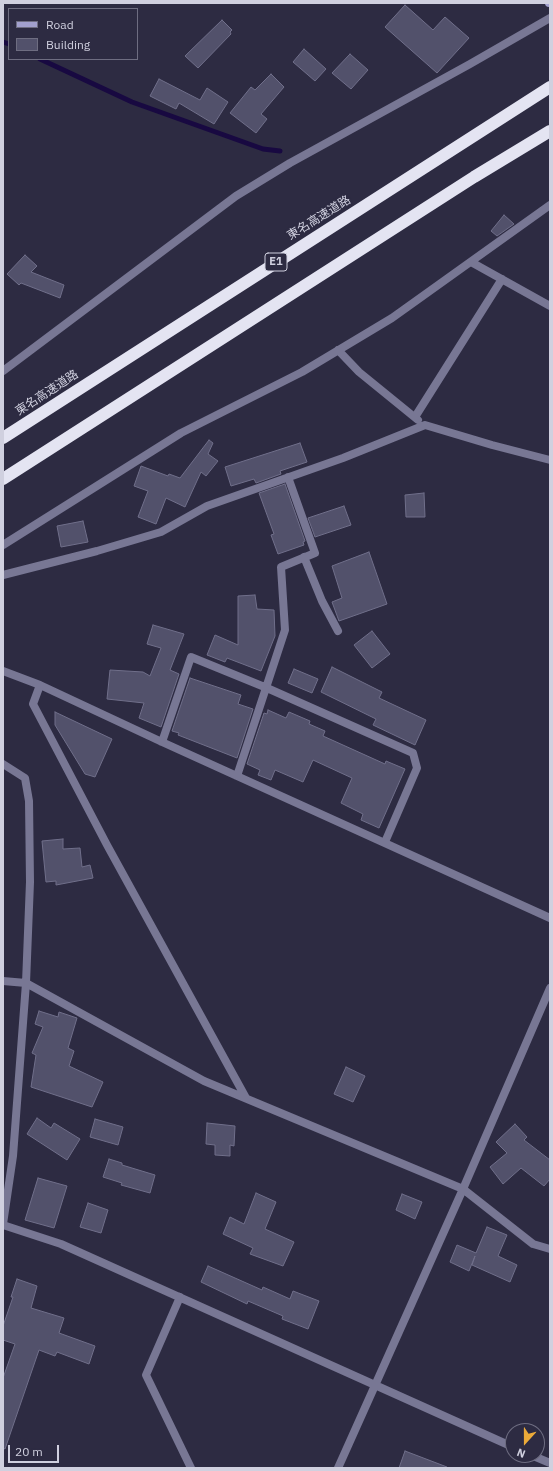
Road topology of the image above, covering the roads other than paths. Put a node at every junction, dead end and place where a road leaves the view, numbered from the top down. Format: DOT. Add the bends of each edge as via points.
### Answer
graph roads {
  1 [pos="550,18"];
  2 [pos="549,87"];
  3 [pos="550,131"];
  4 [pos="550,141"];
  5 [pos="474,177"];
  6 [pos="550,205"];
  7 [pos="471,262"];
  8 [pos="502,279"];
  9 [pos="550,306"];
  10 [pos="338,350"];
  11 [pos="3,371"];
  12 [pos="415,417"];
  13 [pos="425,425"];
  14 [pos="3,438"];
  15 [pos="550,460"];
  16 [pos="288,477"];
  17 [pos="3,479"];
  18 [pos="3,545"];
  19 [pos="304,557"];
  20 [pos="3,575"];
  21 [pos="338,631"];
  22 [pos="3,671"];
  23 [pos="40,685"];
  24 [pos="267,688"];
  25 [pos="162,742"];
  26 [pos="3,764"];
  27 [pos="237,776"];
  28 [pos="384,842"];
  29 [pos="550,918"];
  30 [pos="3,981"];
  31 [pos="26,983"];
  32 [pos="550,988"];
  33 [pos="246,1098"];
  34 [pos="463,1189"];
  35 [pos="3,1225"];
  36 [pos="550,1249"];
  37 [pos="180,1297"];
  38 [pos="375,1385"];
  39 [pos="505,1443"];
  40 [pos="191,1468"];
  41 [pos="338,1468"];
  1 -- 11 [label="street" via="290,163 236,196"];
  2 -- 14 [label="highway, 東名高速道路 / E1"];
  3 -- 5 [label="highway"];
  4 -- 5 [label="highway"];
  5 -- 17 [label="highway"];
  6 -- 7 [label="street"];
  7 -- 8 [label="street"];
  7 -- 10 [label="street" via="392,318"];
  8 -- 9 [label="street"];
  8 -- 12 [label="street"];
  10 -- 12 [label="street" via="359,372"];
  10 -- 18 [label="street" via="302,372 181,433"];
  12 -- 13 [label="street"];
  13 -- 15 [label="street"];
  13 -- 16 [label="street"];
  16 -- 19 [label="street" via="315,553"];
  16 -- 20 [label="street" via="207,506 161,532"];
  19 -- 21 [label="street" via="322,601"];
  19 -- 24 [label="street" via="281,567 285,630"];
  22 -- 23 [label="street"];
  23 -- 25 [label="street"];
  23 -- 33 [label="street" via="33,704"];
  24 -- 25 [label="street" via="191,658"];
  24 -- 27 [label="street"];
  24 -- 28 [label="street" via="413,754 417,768"];
  25 -- 27 [label="street"];
  26 -- 31 [label="street" via="25,778 29,801 30,882"];
  27 -- 28 [label="street"];
  28 -- 29 [label="street"];
  30 -- 31 [label="street"];
  31 -- 33 [label="street" via="204,1081"];
  31 -- 35 [label="street" via="13,1156"];
  32 -- 34 [label="street"];
  33 -- 34 [label="street"];
  34 -- 36 [label="street" via="533,1244"];
  34 -- 38 [label="street"];
  35 -- 37 [label="street" via="61,1244"];
  37 -- 38 [label="street"];
  37 -- 40 [label="street" via="146,1375"];
  38 -- 39 [label="street"];
  38 -- 41 [label="street"];
}
